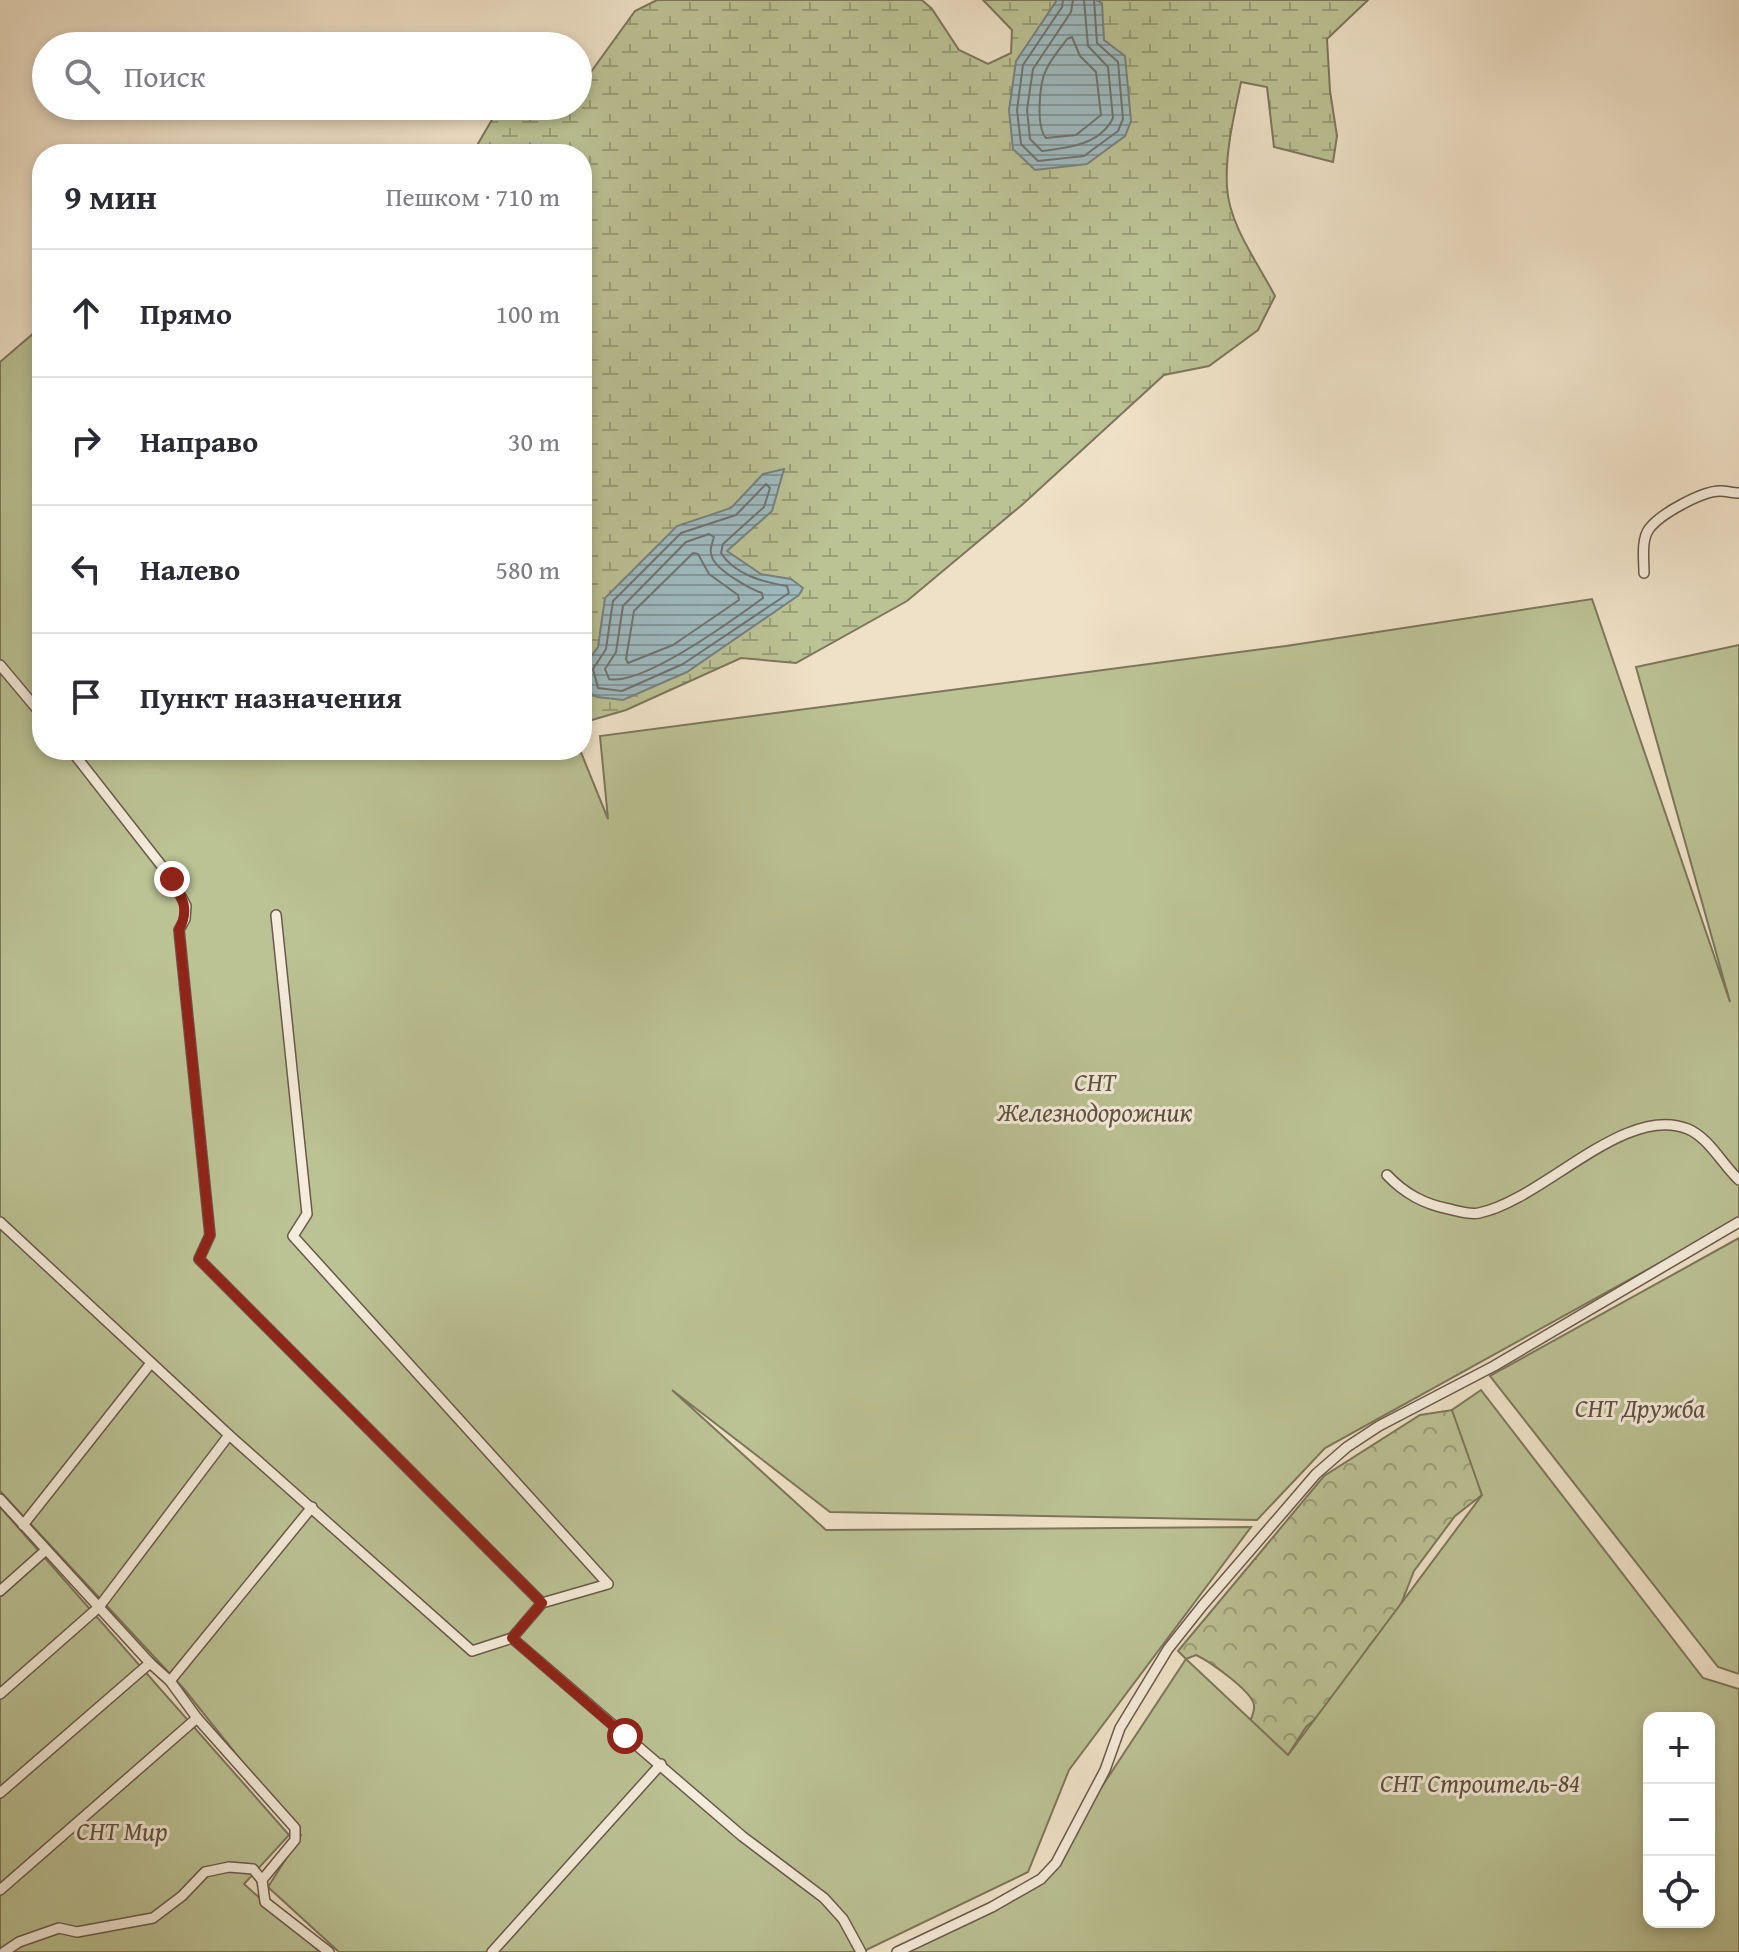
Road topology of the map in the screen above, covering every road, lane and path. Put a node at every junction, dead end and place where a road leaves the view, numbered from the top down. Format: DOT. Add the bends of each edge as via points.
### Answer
graph roads {
  1 [pos="1739,493"];
  2 [pos="1644,573"];
  3 [pos="0,665"];
  4 [pos="32,703"];
  5 [pos="79,760"];
  6 [pos="276,915"];
  7 [pos="1387,1175"];
  8 [pos="1739,1180"];
  9 [pos="0,1222"];
  10 [pos="1739,1222"];
  11 [pos="151,1363"];
  12 [pos="229,1435"];
  13 [pos="0,1499"];
  14 [pos="312,1507"];
  15 [pos="23,1525"];
  16 [pos="46,1550"];
  17 [pos="0,1591"];
  18 [pos="542,1603"];
  19 [pos="99,1607"];
  20 [pos="512,1638"];
  21 [pos="150,1663"];
  22 [pos="170,1681"];
  23 [pos="0,1694"];
  24 [pos="197,1718"];
  25 [pos="661,1764"];
  26 [pos="0,1793"];
  27 [pos="262,1880"];
  28 [pos="0,1890"];
  29 [pos="4,1952"];
  30 [pos="329,1952"];
  31 [pos="492,1952"];
  32 [pos="861,1952"];
  33 [pos="897,1952"];
  1 -- 2 [label="street" via="1699,496 1669,512 1648,530"];
  3 -- 4 [label="street"];
  5 -- 18 [label="street" via="172,879 186,906 179,930 210,1235 199,1259"];
  6 -- 18 [label="street" via="307,1214 293,1236 608,1584"];
  7 -- 8 [label="street" via="1428,1205 1477,1214 1520,1198 1605,1143 1665,1123 1689,1129"];
  9 -- 11 [label="street"];
  10 -- 33 [label="street" via="1494,1366 1379,1426 1337,1456 1168,1649 1120,1728 1105,1770 1056,1863 1041,1879 992,1907"];
  11 -- 12 [label="street"];
  11 -- 15 [label="street"];
  12 -- 14 [label="street"];
  12 -- 19 [label="street"];
  13 -- 15 [label="street"];
  14 -- 20 [label="street" via="472,1651"];
  14 -- 22 [label="street"];
  15 -- 16 [label="street"];
  16 -- 17 [label="street"];
  16 -- 19 [label="street"];
  18 -- 20 [label="street"];
  19 -- 21 [label="street"];
  19 -- 23 [label="street"];
  20 -- 25 [label="street"];
  21 -- 22 [label="street"];
  21 -- 26 [label="street"];
  22 -- 24 [label="street"];
  24 -- 27 [label="street" via="295,1828 295,1840"];
  24 -- 28 [label="street"];
  25 -- 31 [label="street"];
  25 -- 32 [label="street" via="742,1836 824,1898"];
  27 -- 29 [label="street" via="253,1869 205,1872 153,1918 77,1932 59,1928"];
  27 -- 30 [label="street" via="265,1902"];
}
